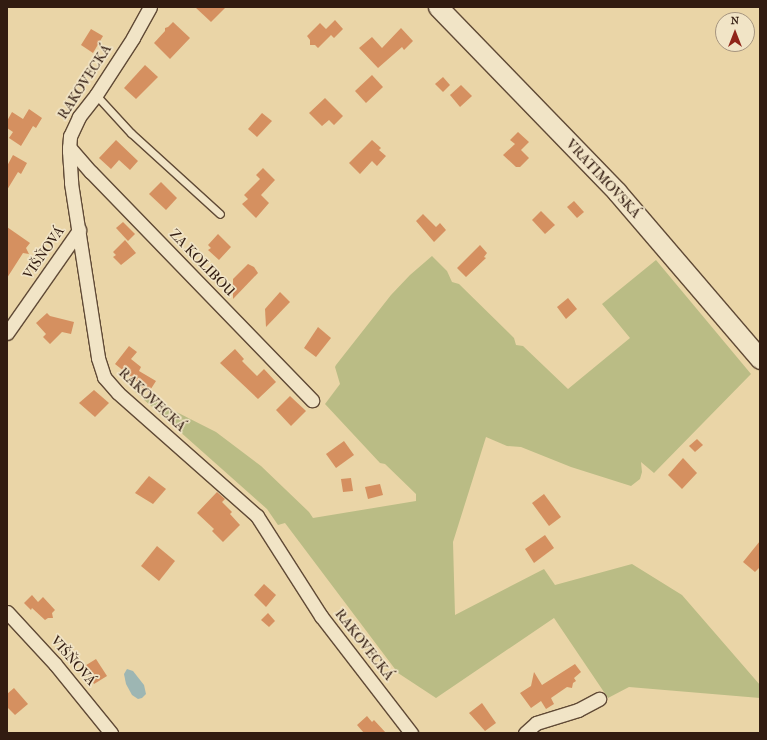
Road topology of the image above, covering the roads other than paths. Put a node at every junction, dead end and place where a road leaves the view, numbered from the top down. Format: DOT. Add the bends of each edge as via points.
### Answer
graph roads {
  1 [pos="150,7"];
  2 [pos="438,7"];
  3 [pos="96,95"];
  4 [pos="69,147"];
  5 [pos="220,214"];
  6 [pos="79,230"];
  7 [pos="7,333"];
  8 [pos="760,359"];
  9 [pos="312,400"];
  10 [pos="7,612"];
  11 [pos="599,699"];
  12 [pos="111,733"];
  13 [pos="411,733"];
  14 [pos="525,733"];
  1 -- 3 [label="street, RAKOVECKÁ"];
  2 -- 8 [label="main road, VRATIMOVSKÁ" via="617,192"];
  3 -- 4 [label="street, RAKOVECKÁ" via="79,117 70,136"];
  3 -- 5 [label="lane" via="131,133"];
  4 -- 6 [label="street, RAKOVECKÁ" via="71,183"];
  4 -- 9 [label="street, ZA KOLIBOU" via="90,172"];
  6 -- 7 [label="street, VIŠŇOVÁ"];
  6 -- 13 [label="street, RAKOVECKÁ" via="98,358 104,377 118,393 257,516 321,616"];
  10 -- 12 [label="street, VIŠŇOVÁ" via="55,664"];
  11 -- 14 [label="street" via="578,710 536,723"];
}
